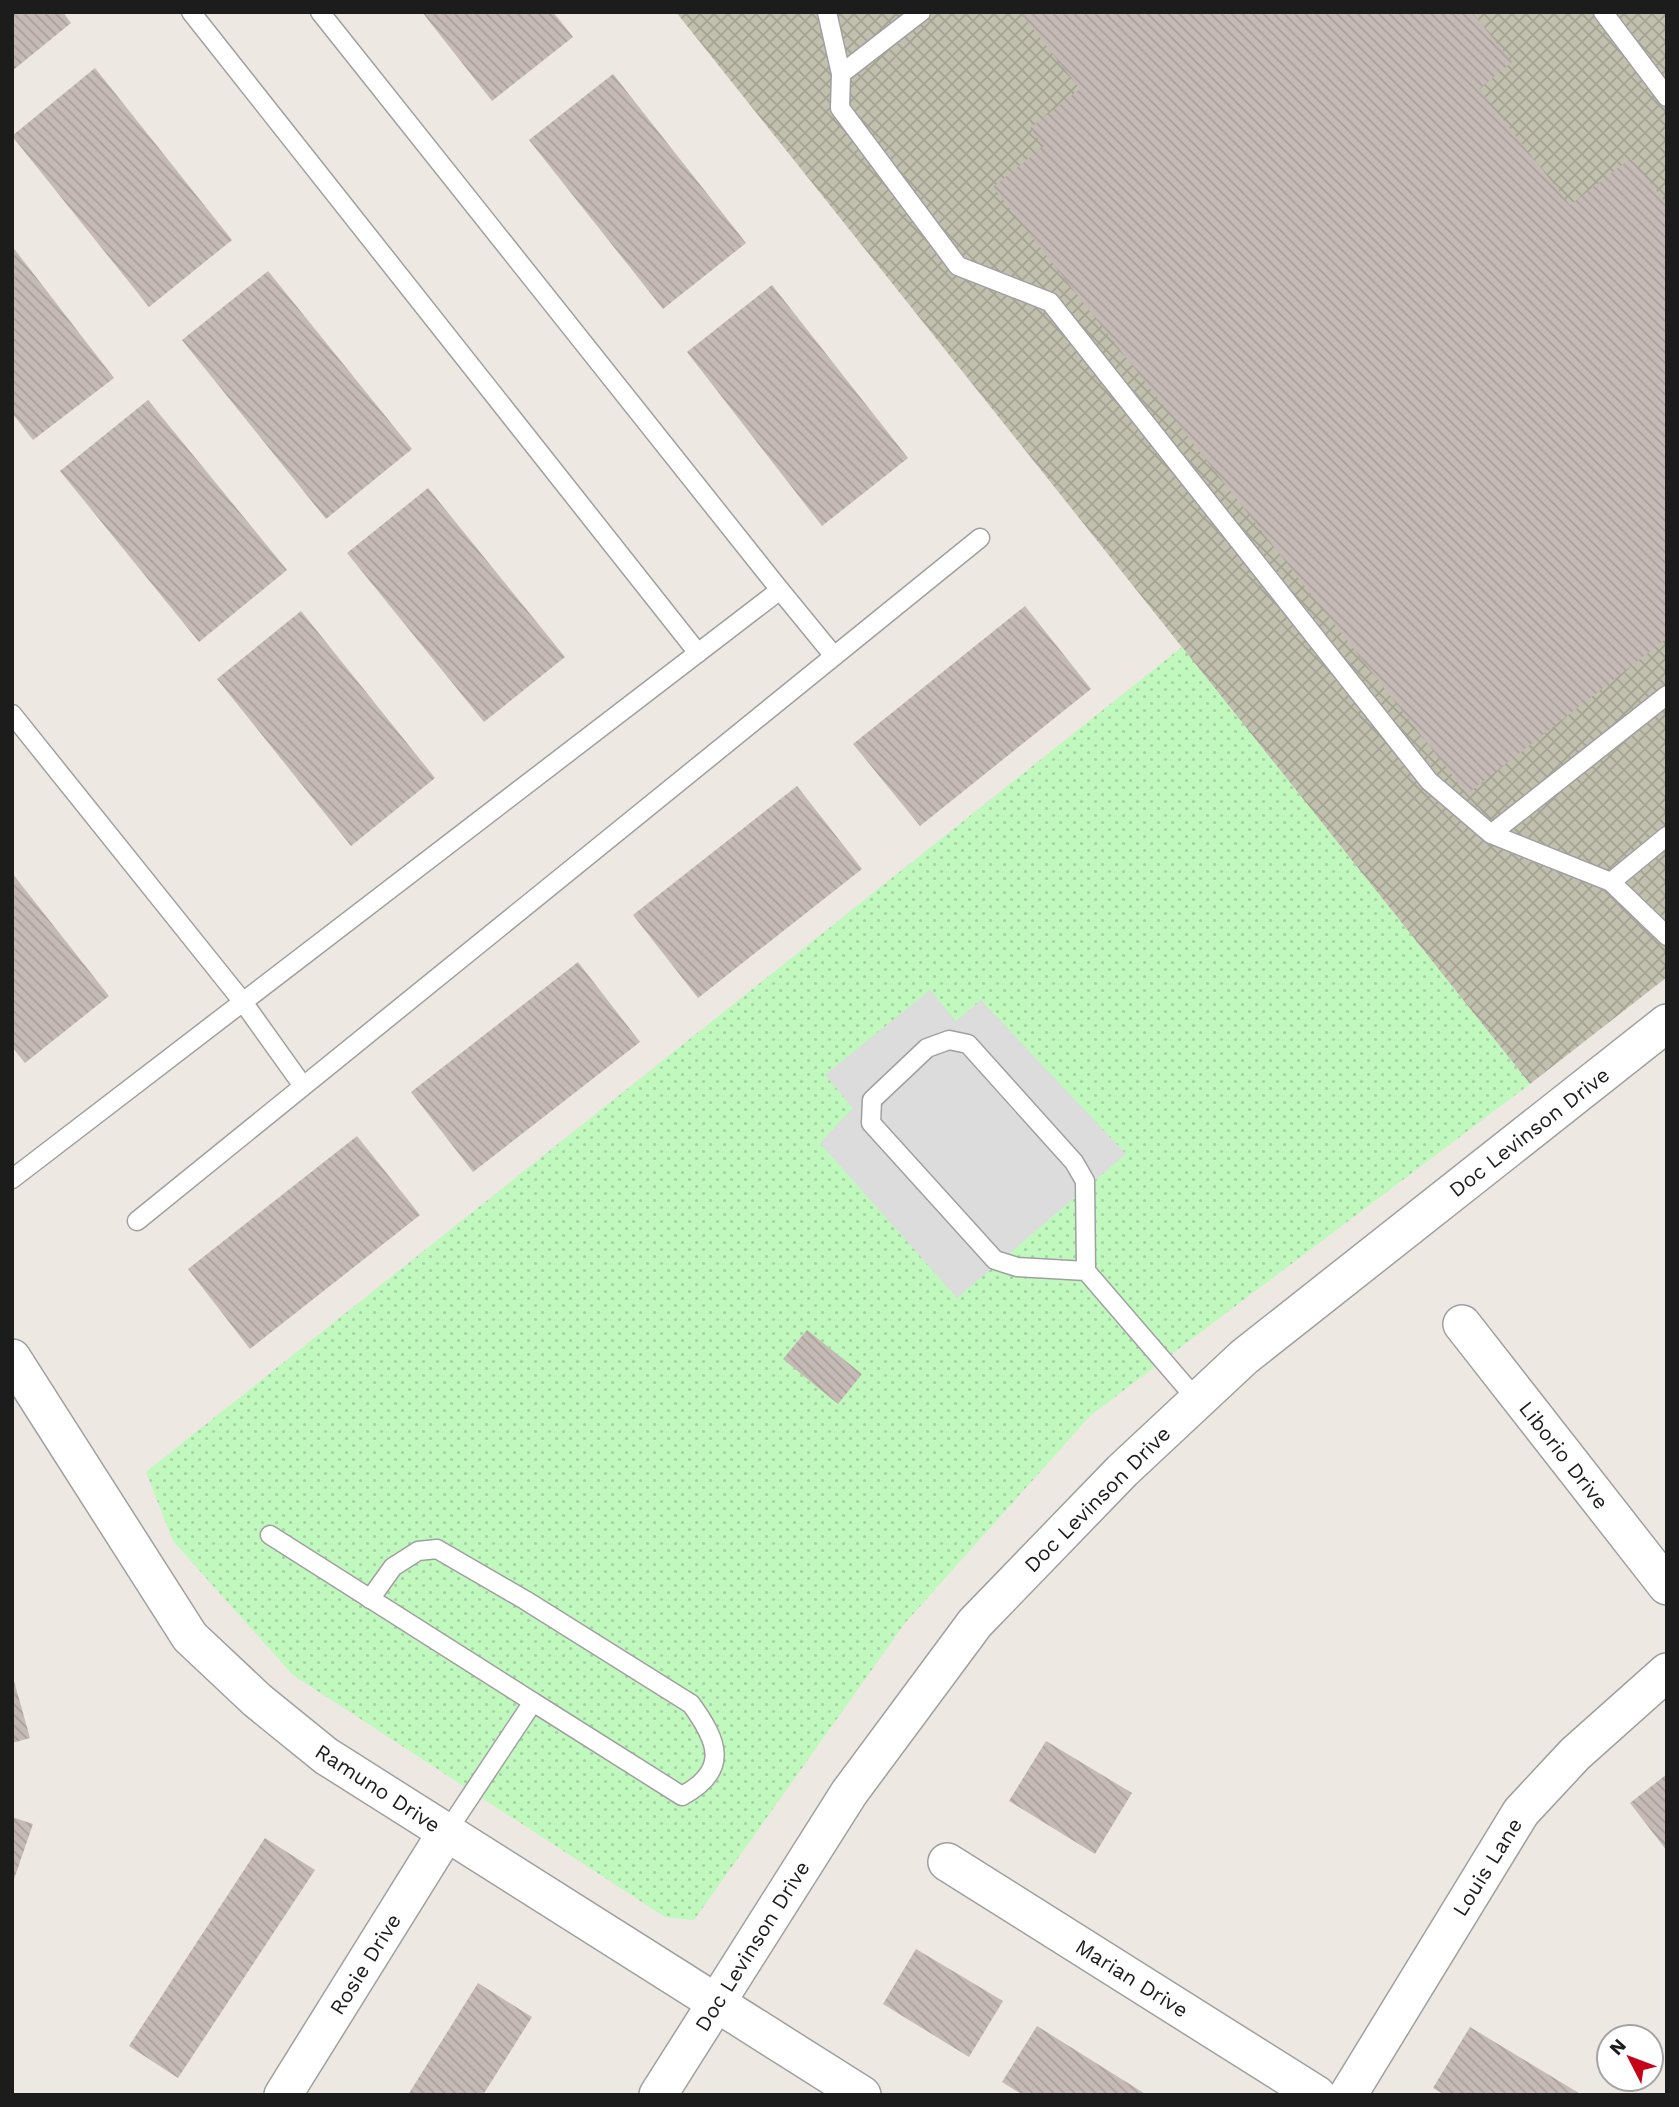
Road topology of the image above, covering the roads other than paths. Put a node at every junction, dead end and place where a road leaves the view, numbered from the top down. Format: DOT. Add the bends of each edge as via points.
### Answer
graph roads {
  1 [pos="191,12"];
  2 [pos="320,12"];
  3 [pos="827,12"];
  4 [pos="921,12"];
  5 [pos="1603,12"];
  6 [pos="841,74"];
  7 [pos="1667,97"];
  8 [pos="980,538"];
  9 [pos="780,590"];
  10 [pos="698,653"];
  11 [pos="834,656"];
  12 [pos="1667,695"];
  13 [pos="12,714"];
  14 [pos="1491,834"];
  15 [pos="1667,836"];
  16 [pos="1611,882"];
  17 [pos="1667,936"];
  18 [pos="243,1002"];
  19 [pos="1667,1023"];
  20 [pos="303,1086"];
  21 [pos="12,1179"];
  22 [pos="138,1221"];
  23 [pos="1086,1271"];
  24 [pos="1462,1324"];
  25 [pos="12,1359"];
  26 [pos="1198,1401"];
  27 [pos="270,1535"];
  28 [pos="1667,1586"];
  29 [pos="370,1598"];
  30 [pos="1667,1672"];
  31 [pos="533,1702"];
  32 [pos="446,1833"];
  33 [pos="947,1862"];
  34 [pos="716,2004"];
  35 [pos="283,2095"];
  36 [pos="658,2095"];
  37 [pos="862,2095"];
  38 [pos="1317,2095"];
  39 [pos="1348,2095"];
  1 -- 10 [label="lane"];
  2 -- 9 [label="lane"];
  3 -- 6 [label="lane"];
  4 -- 6 [label="lane"];
  5 -- 7 [label="lane"];
  6 -- 14 [label="lane" via="840,108 958,266 1050,302 1429,781"];
  8 -- 11 [label="lane"];
  9 -- 10 [label="lane"];
  9 -- 11 [label="lane"];
  10 -- 18 [label="lane"];
  11 -- 20 [label="lane"];
  12 -- 14 [label="lane"];
  13 -- 18 [label="lane"];
  14 -- 16 [label="lane"];
  15 -- 16 [label="lane"];
  16 -- 17 [label="lane"];
  18 -- 20 [label="lane"];
  18 -- 21 [label="lane"];
  19 -- 26 [label="street, Doc Levinson Drive" via="1244,1357"];
  20 -- 22 [label="lane"];
  23 -- 23 [label="lane" via="1085,1181 1074,1162 968,1044 949,1040 927,1048 872,1100 871,1123 995,1260 1017,1267"];
  23 -- 26 [label="lane"];
  24 -- 28 [label="street, Liborio Drive"];
  25 -- 32 [label="street, Ramuno Drive" via="190,1637 326,1756"];
  26 -- 34 [label="street, Doc Levinson Drive" via="1122,1471 975,1623 849,1793"];
  27 -- 29 [label="lane"];
  29 -- 31 [label="lane"];
  29 -- 31 [label="lane" via="393,1567 418,1551 437,1549 691,1704 716,1748 714,1768 699,1787 682,1796"];
  30 -- 39 [label="street, Louis Lane" via="1575,1754 1521,1812"];
  31 -- 32 [label="lane"];
  32 -- 34 [label="street, Ramuno Drive"];
  32 -- 35 [label="street, Rosie Drive"];
  33 -- 38 [label="street, Marian Drive"];
  34 -- 36 [label="street, Doc Levinson Drive"];
  34 -- 37 [label="street, Ramuno Drive"];
}
